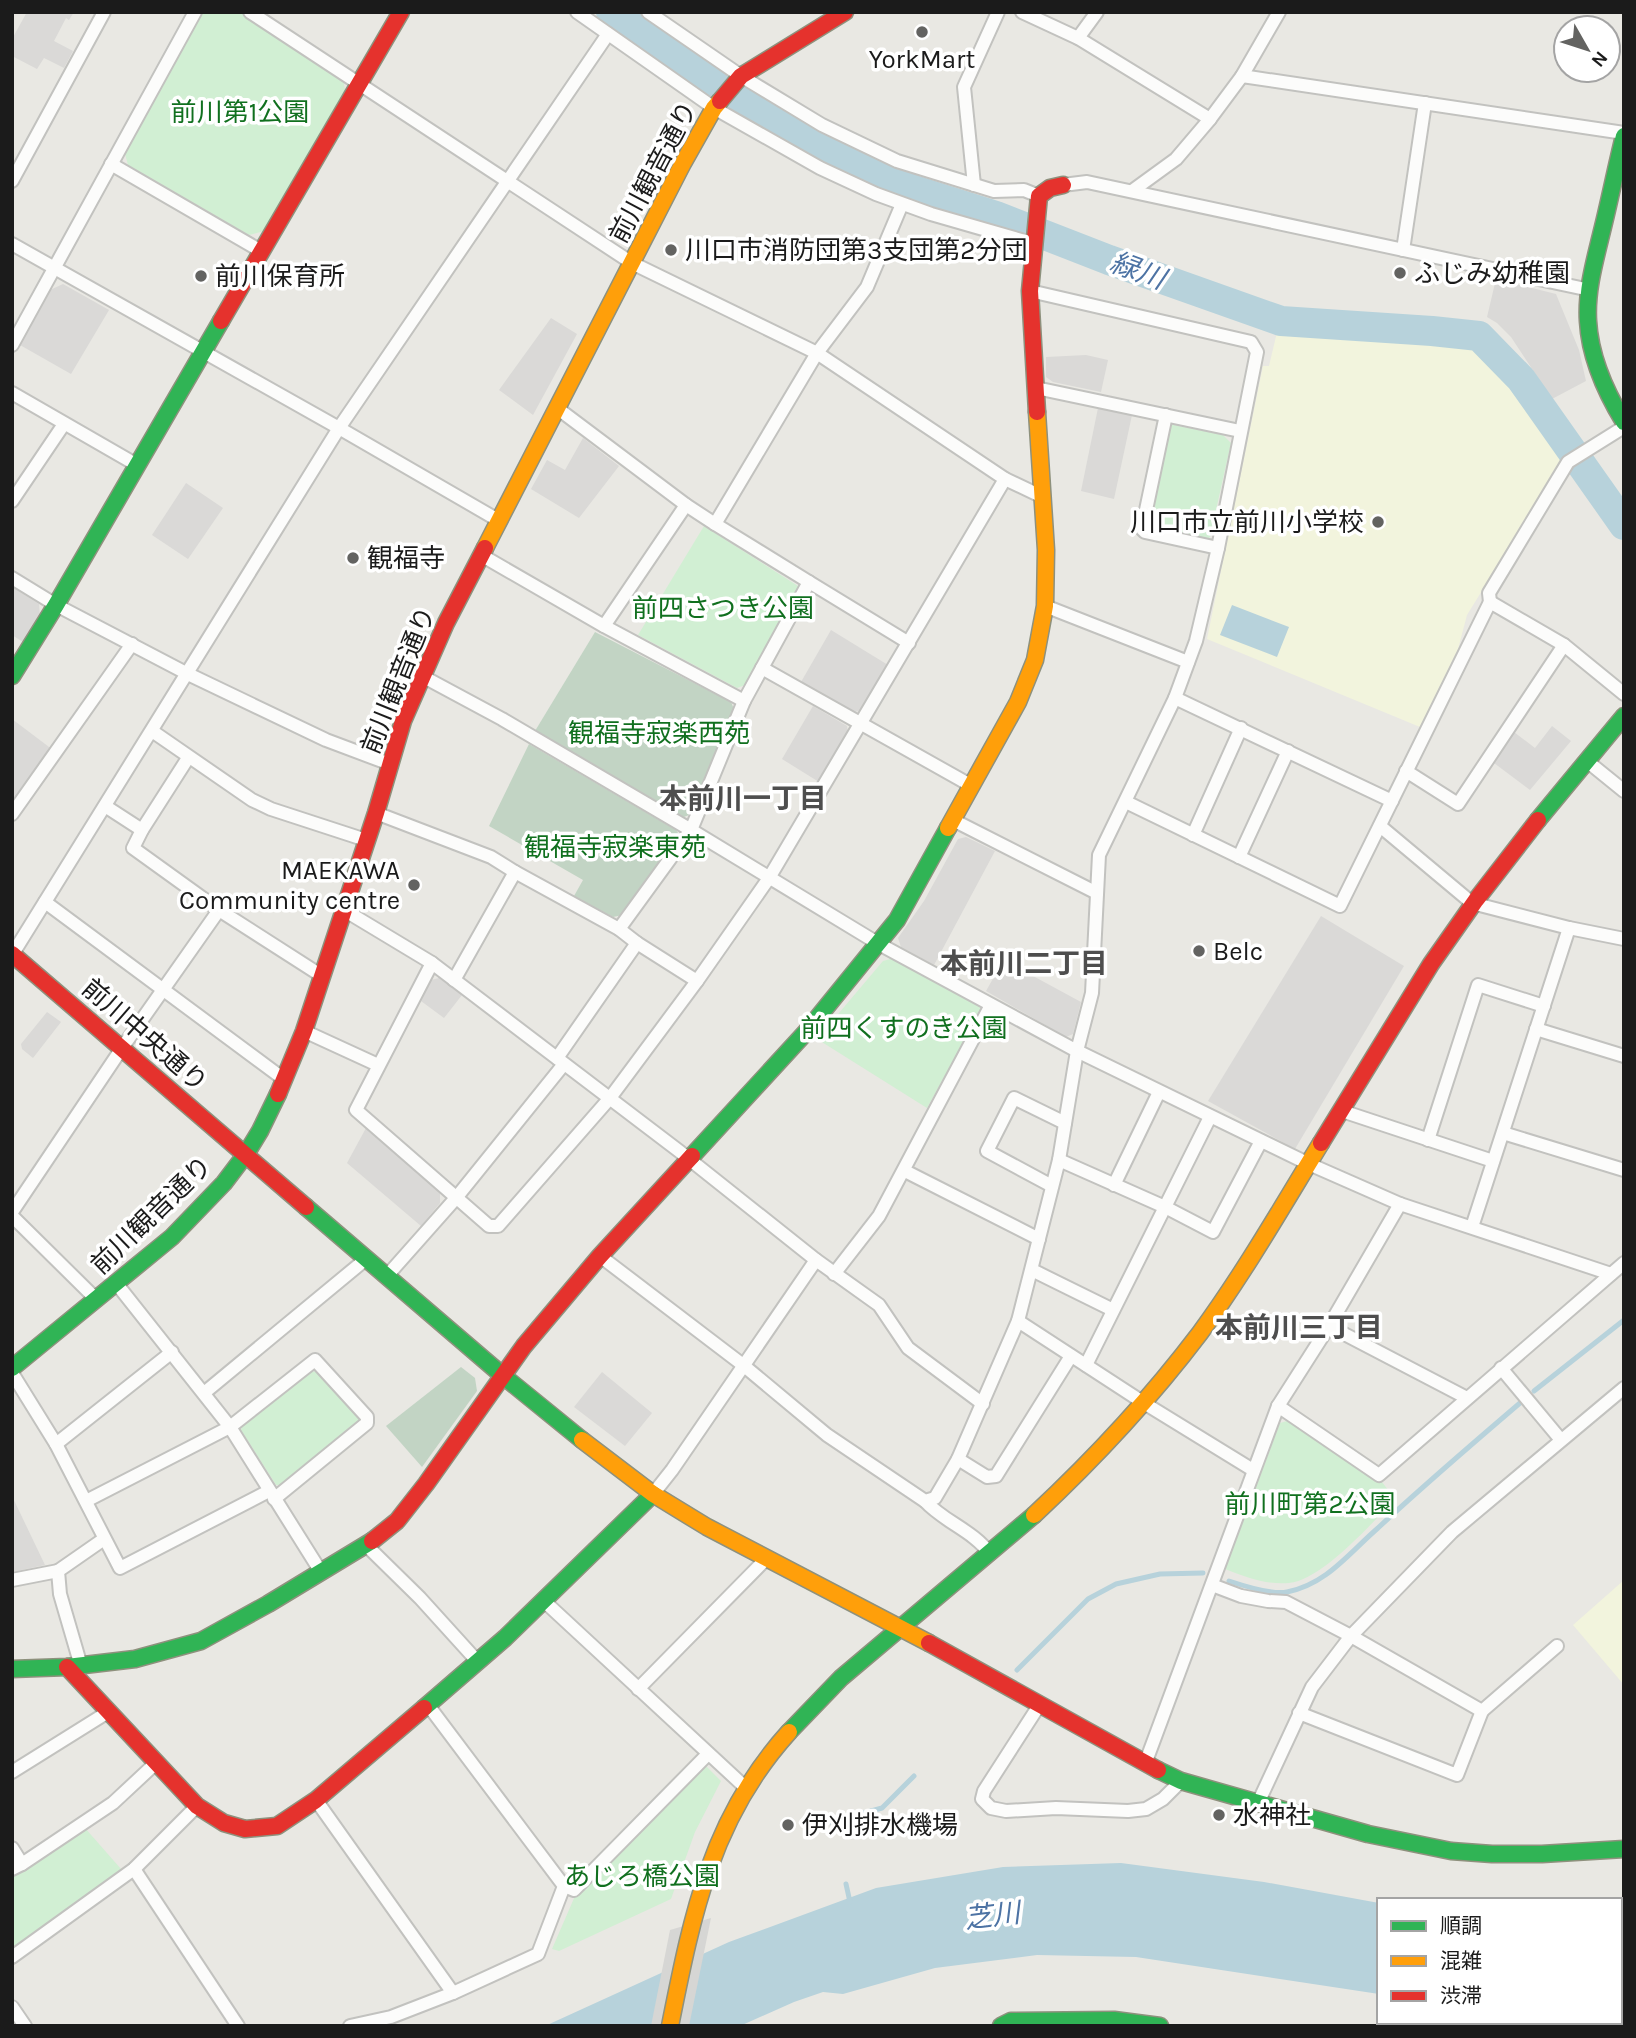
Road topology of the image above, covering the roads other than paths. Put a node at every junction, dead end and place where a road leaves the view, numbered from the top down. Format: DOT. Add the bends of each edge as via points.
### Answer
graph roads {
  1 [pos="104,12"];
  2 [pos="195,12"];
  3 [pos="250,12"];
  4 [pos="401,12"];
  5 [pos="577,12"];
  6 [pos="648,12"];
  7 [pos="845,12"];
  8 [pos="998,12"];
  9 [pos="1022,12"];
  10 [pos="1097,12"];
  11 [pos="1279,12"];
  12 [pos="608,34"];
  13 [pos="1078,38"];
  14 [pos="1242,76"];
  15 [pos="738,79"];
  16 [pos="359,84"];
  17 [pos="1425,103"];
  18 [pos="717,104"];
  19 [pos="1210,119"];
  20 [pos="1623,138"];
  21 [pos="111,164"];
  22 [pos="12,181"];
  23 [pos="507,181"];
  24 [pos="974,185"];
  25 [pos="1063,185"];
  26 [pos="1132,191"];
  27 [pos="1039,196"];
  28 [pos="902,204"];
  29 [pos="1036,235"];
  30 [pos="12,244"];
  31 [pos="1403,250"];
  32 [pos="261,251"];
  33 [pos="632,263"];
  34 [pos="54,267"];
  35 [pos="1590,290"];
  36 [pos="1030,292"];
  37 [pos="12,345"];
  38 [pos="202,353"];
  39 [pos="817,353"];
  40 [pos="1036,388"];
  41 [pos="12,393"];
  42 [pos="557,408"];
  43 [pos="1166,415"];
  44 [pos="64,424"];
  45 [pos="1624,424"];
  46 [pos="339,428"];
  47 [pos="1240,432"];
  48 [pos="137,465"];
  49 [pos="1005,479"];
  50 [pos="1043,497"];
  51 [pos="12,501"];
  52 [pos="686,505"];
  53 [pos="498,520"];
  54 [pos="715,524"];
  55 [pos="1217,548"];
  56 [pos="481,555"];
  57 [pos="12,578"];
  58 [pos="809,582"];
  59 [pos="1490,602"];
  60 [pos="56,604"];
  61 [pos="1045,606"];
  62 [pos="604,626"];
  63 [pos="908,643"];
  64 [pos="132,644"];
  65 [pos="1564,645"];
  66 [pos="1188,662"];
  67 [pos="762,668"];
  68 [pos="188,674"];
  69 [pos="12,676"];
  70 [pos="422,676"];
  71 [pos="1624,694"];
  72 [pos="1175,698"];
  73 [pos="744,701"];
  74 [pos="1624,716"];
  75 [pos="860,723"];
  76 [pos="1241,728"];
  77 [pos="152,731"];
  78 [pos="1288,751"];
  79 [pos="188,758"];
  80 [pos="1587,761"];
  81 [pos="390,764"];
  82 [pos="1406,771"];
  83 [pos="972,786"];
  84 [pos="1624,791"];
  85 [pos="1392,801"];
  86 [pos="1126,802"];
  87 [pos="105,806"];
  88 [pos="376,813"];
  89 [pos="12,814"];
  90 [pos="953,820"];
  91 [pos="1380,826"];
  92 [pos="142,830"];
  93 [pos="691,830"];
  94 [pos="1193,835"];
  95 [pos="366,840"];
  96 [pos="1239,857"];
  97 [pos="515,872"];
  98 [pos="769,878"];
  99 [pos="1097,893"];
  100 [pos="45,902"];
  101 [pos="1472,903"];
  102 [pos="219,910"];
  103 [pos="344,910"];
  104 [pos="1569,928"];
  105 [pos="619,929"];
  106 [pos="1624,939"];
  107 [pos="637,943"];
  108 [pos="879,944"];
  109 [pos="12,954"];
  110 [pos="432,963"];
  111 [pos="322,976"];
  112 [pos="454,980"];
  113 [pos="697,981"];
  114 [pos="163,990"];
  115 [pos="991,1005"];
  116 [pos="1544,1006"];
  117 [pos="1536,1029"];
  118 [pos="304,1031"];
  119 [pos="122,1048"];
  120 [pos="1077,1051"];
  121 [pos="1624,1056"];
  122 [pos="561,1061"];
  123 [pos="378,1065"];
  124 [pos="285,1080"];
  125 [pos="1159,1092"];
  126 [pos="610,1098"];
  127 [pos="1342,1111"];
  128 [pos="1210,1117"];
  129 [pos="1065,1124"];
  130 [pos="1503,1133"];
  131 [pos="1261,1140"];
  132 [pos="1428,1140"];
  133 [pos="246,1154"];
  134 [pos="689,1159"];
  135 [pos="1059,1160"];
  136 [pos="1493,1161"];
  137 [pos="1309,1164"];
  138 [pos="1624,1170"];
  139 [pos="905,1171"];
  140 [pos="1114,1185"];
  141 [pos="1052,1186"];
  142 [pos="456,1198"];
  143 [pos="1400,1204"];
  144 [pos="1165,1207"];
  145 [pos="12,1214"];
  146 [pos="1472,1227"];
  147 [pos="1039,1239"];
  148 [pos="600,1256"];
  149 [pos="366,1259"];
  150 [pos="816,1261"];
  151 [pos="1624,1264"];
  152 [pos="1032,1270"];
  153 [pos="834,1274"];
  154 [pos="1611,1274"];
  155 [pos="386,1277"];
  156 [pos="116,1283"];
  157 [pos="97,1300"];
  158 [pos="1113,1310"];
  159 [pos="1018,1321"];
  160 [pos="1329,1326"];
  161 [pos="172,1352"];
  162 [pos="1071,1356"];
  163 [pos="743,1365"];
  164 [pos="1086,1365"];
  165 [pos="1501,1368"];
  166 [pos="12,1371"];
  167 [pos="502,1375"];
  168 [pos="1624,1388"];
  169 [pos="204,1393"];
  170 [pos="1467,1398"];
  171 [pos="1144,1403"];
  172 [pos="983,1404"];
  173 [pos="1278,1406"];
  174 [pos="230,1427"];
  175 [pos="1562,1440"];
  176 [pos="56,1444"];
  177 [pos="958,1459"];
  178 [pos="1253,1470"];
  179 [pos="653,1494"];
  180 [pos="272,1495"];
  181 [pos="86,1501"];
  182 [pos="925,1501"];
  183 [pos="104,1539"];
  184 [pos="366,1545"];
  185 [pos="990,1554"];
  186 [pos="766,1559"];
  187 [pos="58,1571"];
  188 [pos="321,1572"];
  189 [pos="12,1580"];
  190 [pos="1212,1585"];
  191 [pos="544,1601"];
  192 [pos="900,1628"];
  193 [pos="1351,1636"];
  194 [pos="1557,1646"];
  195 [pos="478,1662"];
  196 [pos="74,1667"];
  197 [pos="12,1669"];
  198 [pos="638,1689"];
  199 [pos="1040,1704"];
  200 [pos="428,1705"];
  201 [pos="108,1712"];
  202 [pos="1482,1712"];
  203 [pos="1299,1713"];
  204 [pos="708,1754"];
  205 [pos="157,1762"];
  206 [pos="1145,1764"];
  207 [pos="12,1772"];
  208 [pos="1181,1782"];
  209 [pos="746,1788"];
  210 [pos="316,1800"];
  211 [pos="1258,1803"];
  212 [pos="197,1806"];
  213 [pos="12,1848"];
  214 [pos="1624,1849"];
  215 [pos="17,1866"];
  216 [pos="134,1870"];
  217 [pos="564,1886"];
  218 [pos="12,1957"];
  219 [pos="453,1993"];
  220 [pos="12,2007"];
  221 [pos="25,2026"];
  222 [pos="238,2026"];
  223 [pos="350,2026"];
  224 [pos="670,2026"];
  225 [pos="1001,2026"];
  226 [pos="1160,2026"];
  1 -- 22 [label="street"];
  2 -- 21 [label="street"];
  3 -- 16 [label="street"];
  4 -- 16 [label="street"];
  5 -- 12 [label="street"];
  6 -- 15 [label="street"];
  7 -- 15 [label="street, 前川観音通り"];
  8 -- 24 [label="street" via="964,87"];
  9 -- 13 [label="street"];
  10 -- 13 [label="street"];
  11 -- 14 [label="street"];
  12 -- 18 [label="street"];
  12 -- 23 [label="street"];
  13 -- 19 [label="street"];
  14 -- 17 [label="street"];
  14 -- 19 [label="street"];
  15 -- 18 [label="street, 前川観音通り"];
  15 -- 24 [label="street" via="897,161"];
  16 -- 23 [label="street"];
  16 -- 32 [label="street"];
  17 -- 20 [label="street"];
  17 -- 31 [label="street"];
  18 -- 28 [label="street" via="820,169"];
  18 -- 33 [label="street, 前川観音通り"];
  19 -- 26 [label="street" via="1176,159"];
  20 -- 35 [label="street"];
  21 -- 32 [label="street"];
  21 -- 34 [label="street"];
  23 -- 33 [label="street"];
  23 -- 46 [label="street"];
  24 -- 27 [label="street"];
  25 -- 26 [label="street" via="1087,182"];
  25 -- 27 [label="street"];
  26 -- 31 [label="street"];
  27 -- 29 [label="street"];
  28 -- 29 [label="street"];
  28 -- 39 [label="street" via="867,287"];
  29 -- 36 [label="street"];
  30 -- 34 [label="street"];
  31 -- 35 [label="street"];
  32 -- 38 [label="street"];
  33 -- 39 [label="street"];
  33 -- 42 [label="street, 前川観音通り"];
  34 -- 37 [label="street"];
  34 -- 38 [label="street"];
  35 -- 45 [label="street" via="1588,322 1594,356"];
  36 -- 40 [label="street"];
  36 -- 47 [label="street" via="1251,342 1257,352"];
  38 -- 46 [label="street"];
  38 -- 48 [label="street"];
  39 -- 49 [label="street"];
  39 -- 54 [label="street"];
  40 -- 43 [label="street"];
  40 -- 50 [label="street"];
  41 -- 44 [label="street"];
  42 -- 52 [label="street"];
  42 -- 53 [label="street, 前川観音通り"];
  43 -- 47 [label="street"];
  43 -- 55 [label="street" via="1142,529"];
  44 -- 48 [label="street"];
  44 -- 51 [label="street"];
  45 -- 59 [label="street" via="1569,462 1489,593"];
  46 -- 53 [label="street"];
  46 -- 68 [label="street"];
  47 -- 55 [label="street"];
  48 -- 60 [label="street"];
  49 -- 50 [label="street"];
  49 -- 63 [label="street"];
  50 -- 61 [label="street"];
  52 -- 54 [label="street"];
  52 -- 62 [label="street"];
  53 -- 56 [label="street, 前川観音通り"];
  54 -- 58 [label="street"];
  55 -- 66 [label="street"];
  56 -- 62 [label="street"];
  56 -- 70 [label="street, 前川観音通り"];
  57 -- 60 [label="street"];
  58 -- 63 [label="street"];
  58 -- 67 [label="street"];
  59 -- 65 [label="street"];
  59 -- 82 [label="street"];
  60 -- 64 [label="street"];
  60 -- 69 [label="street"];
  61 -- 66 [label="street"];
  61 -- 83 [label="street" via="1035,660 1018,702"];
  62 -- 73 [label="street"];
  63 -- 75 [label="street"];
  64 -- 68 [label="street"];
  64 -- 89 [label="street"];
  65 -- 71 [label="street"];
  65 -- 82 [label="street" via="1458,804"];
  66 -- 72 [label="street"];
  67 -- 73 [label="street"];
  67 -- 75 [label="street"];
  68 -- 77 [label="street"];
  68 -- 81 [label="street" via="326,740"];
  70 -- 81 [label="street, 前川観音通り"];
  70 -- 93 [label="street"];
  72 -- 76 [label="street"];
  72 -- 86 [label="street"];
  73 -- 93 [label="street"];
  74 -- 80 [label="street"];
  75 -- 83 [label="street"];
  75 -- 98 [label="street"];
  76 -- 78 [label="street"];
  76 -- 94 [label="street"];
  77 -- 79 [label="street"];
  77 -- 87 [label="street"];
  78 -- 85 [label="street"];
  78 -- 96 [label="street"];
  79 -- 92 [label="street"];
  79 -- 95 [label="street" via="271,809"];
  80 -- 84 [label="street"];
  80 -- 101 [label="street"];
  81 -- 88 [label="street, 前川観音通り"];
  82 -- 85 [label="street"];
  83 -- 90 [label="street"];
  85 -- 91 [label="street"];
  86 -- 94 [label="street"];
  86 -- 99 [label="street" via="1099,855"];
  87 -- 92 [label="street"];
  87 -- 100 [label="street"];
  88 -- 95 [label="street, 前川観音通り"];
  88 -- 97 [label="street" via="491,857"];
  90 -- 99 [label="street"];
  90 -- 108 [label="street"];
  91 -- 96 [label="street" via="1340,906"];
  91 -- 101 [label="street"];
  92 -- 102 [label="street" via="133,848"];
  93 -- 98 [label="street"];
  93 -- 105 [label="street"];
  94 -- 96 [label="street"];
  95 -- 103 [label="street, 前川観音通り"];
  97 -- 105 [label="street"];
  97 -- 112 [label="street"];
  98 -- 108 [label="street"];
  98 -- 113 [label="street"];
  99 -- 120 [label="street" via="1092,993"];
  100 -- 109 [label="street"];
  100 -- 114 [label="street"];
  101 -- 104 [label="street"];
  101 -- 127 [label="street"];
  102 -- 111 [label="street"];
  102 -- 114 [label="street"];
  103 -- 110 [label="street"];
  103 -- 111 [label="street, 前川観音通り"];
  104 -- 106 [label="street"];
  104 -- 116 [label="street"];
  105 -- 107 [label="street"];
  107 -- 113 [label="street"];
  107 -- 122 [label="street"];
  108 -- 115 [label="street"];
  108 -- 134 [label="street" via="806,1032"];
  109 -- 119 [label="street, 前川中央通り"];
  110 -- 112 [label="street"];
  110 -- 123 [label="street"];
  111 -- 118 [label="street, 前川観音通り"];
  112 -- 122 [label="street"];
  113 -- 126 [label="street"];
  114 -- 119 [label="street"];
  114 -- 124 [label="street"];
  115 -- 120 [label="street"];
  115 -- 139 [label="street"];
  116 -- 117 [label="street"];
  116 -- 132 [label="street" via="1478,985"];
  117 -- 121 [label="street"];
  117 -- 130 [label="street"];
  118 -- 123 [label="street"];
  118 -- 124 [label="street, 前川観音通り"];
  119 -- 133 [label="street, 前川中央通り"];
  119 -- 145 [label="street"];
  120 -- 125 [label="street"];
  120 -- 129 [label="street"];
  122 -- 126 [label="street"];
  122 -- 142 [label="street"];
  123 -- 142 [label="street" via="356,1110"];
  124 -- 133 [label="street, 前川観音通り"];
  125 -- 128 [label="street"];
  125 -- 140 [label="street"];
  126 -- 134 [label="street"];
  126 -- 142 [label="street" via="498,1226 489,1226"];
  127 -- 132 [label="street"];
  127 -- 137 [label="street"];
  128 -- 131 [label="street"];
  128 -- 144 [label="street"];
  129 -- 135 [label="street"];
  129 -- 141 [label="street" via="1014,1097 986,1151"];
  130 -- 136 [label="street"];
  130 -- 138 [label="street"];
  131 -- 137 [label="street"];
  131 -- 144 [label="street" via="1213,1232"];
  132 -- 136 [label="street"];
  133 -- 149 [label="street, 前川中央通り"];
  133 -- 156 [label="street, 前川観音通り" via="191,1218"];
  134 -- 148 [label="street"];
  134 -- 150 [label="street"];
  135 -- 140 [label="street"];
  135 -- 141 [label="street"];
  136 -- 146 [label="street"];
  137 -- 143 [label="street"];
  137 -- 171 [label="street" via="1191,1344"];
  139 -- 147 [label="street"];
  139 -- 153 [label="street" via="879,1216"];
  140 -- 144 [label="street"];
  141 -- 147 [label="street"];
  142 -- 155 [label="street"];
  143 -- 146 [label="street"];
  143 -- 160 [label="street"];
  144 -- 158 [label="street"];
  145 -- 157 [label="street"];
  146 -- 154 [label="street"];
  147 -- 152 [label="street"];
  148 -- 163 [label="street"];
  148 -- 167 [label="street"];
  149 -- 155 [label="street, 前川中央通り"];
  149 -- 169 [label="street"];
  150 -- 153 [label="street"];
  150 -- 163 [label="street"];
  151 -- 154 [label="street"];
  152 -- 158 [label="street"];
  152 -- 159 [label="street"];
  153 -- 172 [label="street" via="879,1305 908,1348"];
  154 -- 165 [label="street"];
  155 -- 167 [label="street, 前川中央通り"];
  156 -- 157 [label="street, 前川観音通り"];
  156 -- 161 [label="street"];
  157 -- 166 [label="street, 前川観音通り"];
  158 -- 164 [label="street"];
  159 -- 162 [label="street"];
  159 -- 172 [label="street"];
  160 -- 170 [label="street"];
  160 -- 173 [label="street"];
  161 -- 169 [label="street"];
  161 -- 176 [label="street"];
  162 -- 164 [label="street"];
  162 -- 177 [label="street" via="996,1476 987,1477"];
  163 -- 179 [label="street"];
  163 -- 182 [label="street" via="827,1434"];
  164 -- 171 [label="street"];
  165 -- 170 [label="street"];
  165 -- 175 [label="street"];
  166 -- 176 [label="street"];
  167 -- 179 [label="street, 前川中央通り"];
  167 -- 184 [label="street" via="397,1521"];
  168 -- 175 [label="street"];
  169 -- 174 [label="street"];
  170 -- 173 [label="street" via="1378,1475"];
  171 -- 178 [label="street"];
  171 -- 185 [label="street" via="1065,1487"];
  172 -- 177 [label="street"];
  173 -- 178 [label="street"];
  174 -- 180 [label="street"];
  174 -- 180 [label="street" via="315,1360 367,1417 367,1423"];
  174 -- 181 [label="street"];
  175 -- 193 [label="street" via="1452,1532"];
  176 -- 181 [label="street"];
  177 -- 182 [label="street" via="935,1498"];
  178 -- 190 [label="street"];
  179 -- 186 [label="street, 前川中央通り"];
  179 -- 191 [label="street"];
  180 -- 183 [label="street" via="120,1568"];
  180 -- 188 [label="street"];
  181 -- 183 [label="street"];
  182 -- 185 [label="street"];
  183 -- 187 [label="street"];
  184 -- 188 [label="street"];
  184 -- 195 [label="street"];
  185 -- 192 [label="street"];
  186 -- 192 [label="street, 前川中央通り"];
  186 -- 198 [label="street"];
  187 -- 189 [label="street"];
  187 -- 196 [label="street"];
  188 -- 196 [label="street" via="201,1641 135,1659"];
  190 -- 193 [label="street" via="1241,1596 1286,1602"];
  190 -- 206 [label="street"];
  191 -- 195 [label="street"];
  191 -- 198 [label="street"];
  192 -- 199 [label="street, 前川中央通り"];
  192 -- 209 [label="street" via="813,1705"];
  193 -- 202 [label="street"];
  193 -- 203 [label="street" via="1312,1687"];
  194 -- 202 [label="street"];
  195 -- 200 [label="street"];
  196 -- 197 [label="street"];
  196 -- 201 [label="street"];
  198 -- 204 [label="street"];
  199 -- 206 [label="street, 前川中央通り"];
  199 -- 208 [label="street" via="984,1791 982,1798 990,1808 1146,1809"];
  200 -- 210 [label="street"];
  200 -- 217 [label="street"];
  201 -- 205 [label="street"];
  201 -- 207 [label="street"];
  202 -- 203 [label="street" via="1457,1775"];
  203 -- 211 [label="street"];
  204 -- 209 [label="street"];
  204 -- 217 [label="street" via="574,1890"];
  205 -- 212 [label="street"];
  205 -- 215 [label="street" via="113,1803"];
  206 -- 208 [label="street, 前川中央通り"];
  208 -- 211 [label="street, 前川中央通り"];
  209 -- 224 [label="street" via="715,1847 698,1897"];
  210 -- 212 [label="street" via="277,1826 245,1829 224,1823"];
  210 -- 219 [label="street"];
  211 -- 214 [label="street, 前川中央通り" via="1451,1850 1542,1854"];
  212 -- 216 [label="street"];
  213 -- 215 [label="street"];
  216 -- 218 [label="street"];
  216 -- 222 [label="street"];
  217 -- 219 [label="street" via="538,1954"];
  219 -- 223 [label="street" via="391,2017"];
  220 -- 221 [label="street"];
  225 -- 226 [label="street" via="1011,2021 1114,2020"];
}
